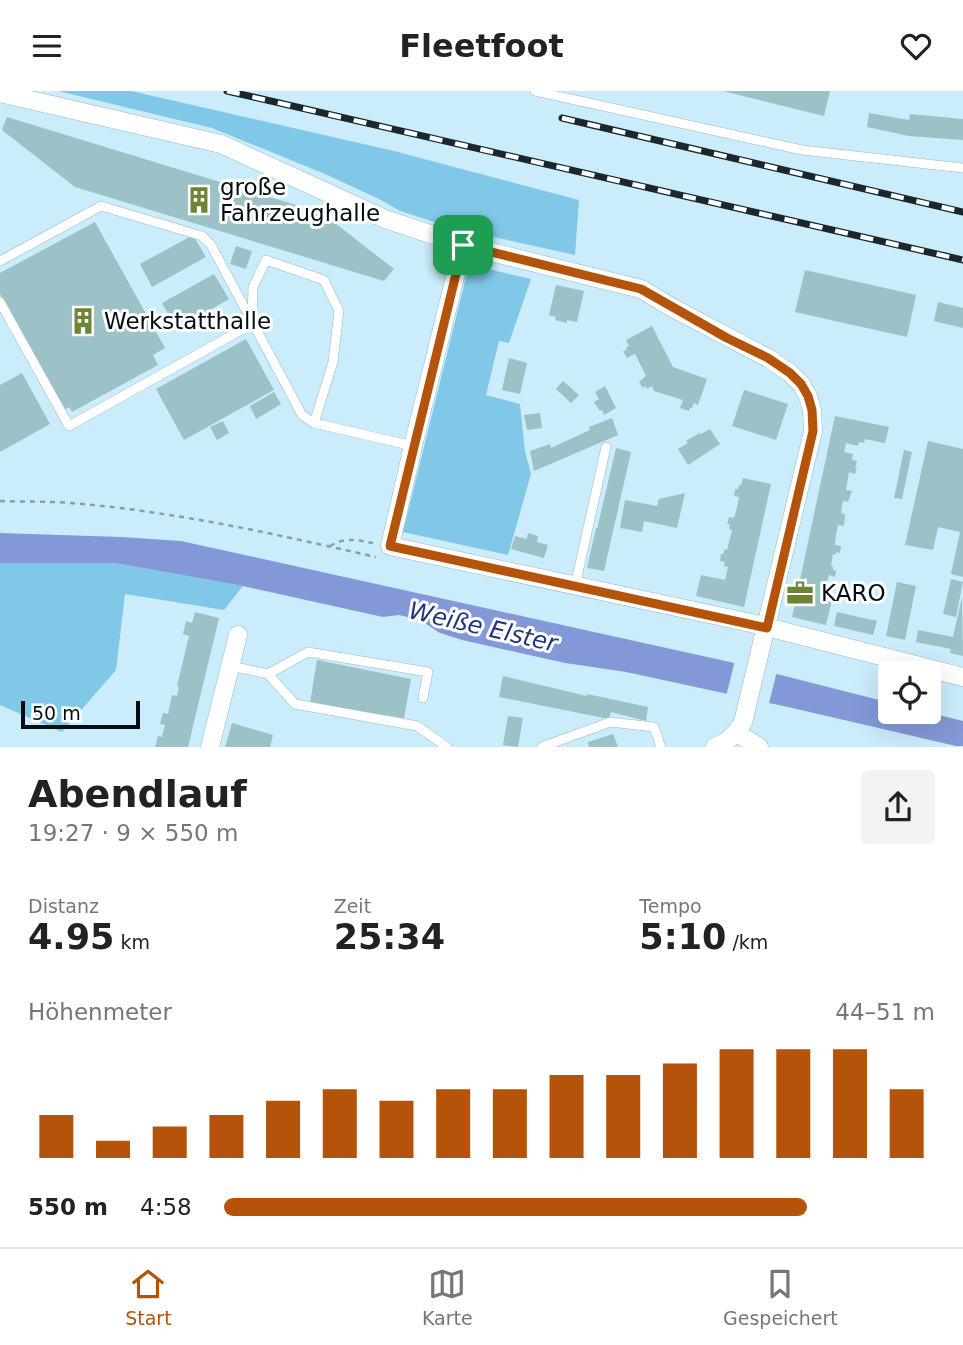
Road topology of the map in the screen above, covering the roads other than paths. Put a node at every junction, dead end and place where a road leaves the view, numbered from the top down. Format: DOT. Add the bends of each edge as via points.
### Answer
graph roads {
  1 [pos="535,91"];
  2 [pos="0,93"];
  3 [pos="963,168"];
  4 [pos="463,245"];
  5 [pos="0,261"];
  6 [pos="0,302"];
  7 [pos="253,324"];
  8 [pos="314,423"];
  9 [pos="413,446"];
  10 [pos="606,447"];
  11 [pos="575,586"];
  12 [pos="767,628"];
  13 [pos="238,635"];
  14 [pos="230,666"];
  15 [pos="268,674"];
  16 [pos="963,677"];
  17 [pos="423,698"];
  18 [pos="740,727"];
  19 [pos="210,747"];
  20 [pos="447,747"];
  21 [pos="542,747"];
  22 [pos="661,747"];
  23 [pos="715,747"];
  24 [pos="759,747"];
  1 -- 3 [label="lane" via="802,150"];
  2 -- 4 [label="street" via="221,144 385,219"];
  4 -- 9 [label="street"];
  4 -- 12 [label="street" via="641,289 768,358 801,384 812,410 813,431"];
  5 -- 7 [label="lane" via="101,206 202,236"];
  6 -- 7 [label="lane" via="69,426"];
  7 -- 8 [label="lane" via="302,415"];
  7 -- 8 [label="lane" via="253,287 266,260 324,280 340,311 332,362"];
  8 -- 9 [label="lane"];
  9 -- 11 [label="street" via="390,546"];
  10 -- 11 [label="lane"];
  11 -- 12 [label="street"];
  12 -- 16 [label="street"];
  12 -- 18 [label="street"];
  13 -- 14 [label="street"];
  14 -- 15 [label="lane"];
  14 -- 19 [label="street"];
  15 -- 17 [label="lane" via="308,652 428,672"];
  15 -- 20 [label="lane" via="295,704 417,726"];
  18 -- 23 [label="street"];
  18 -- 24 [label="street"];
  21 -- 22 [label="lane" via="610,722 654,727"];
}
